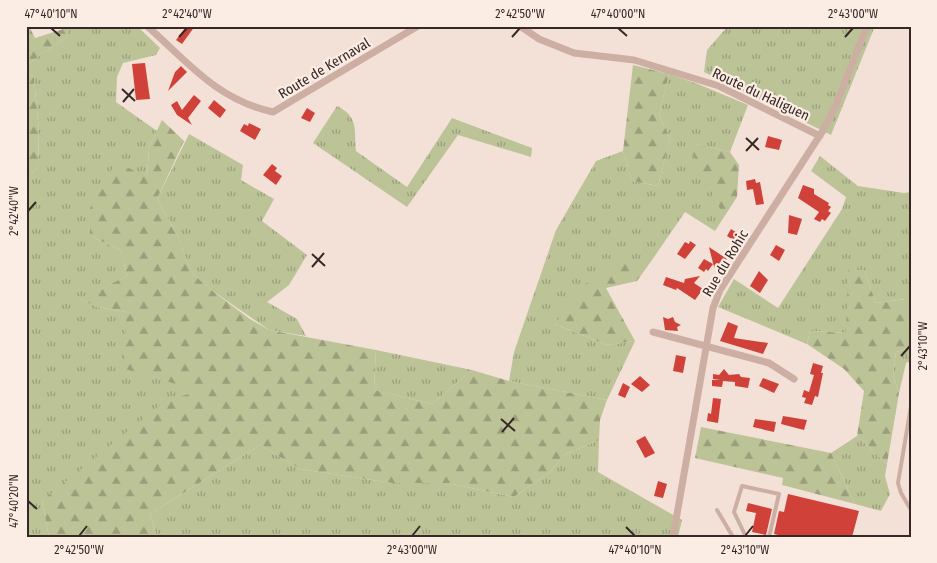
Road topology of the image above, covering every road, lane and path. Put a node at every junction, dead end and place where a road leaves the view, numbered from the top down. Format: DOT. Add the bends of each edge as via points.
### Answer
graph roads {
  1 [pos="147,26"];
  2 [pos="418,26"];
  3 [pos="520,26"];
  4 [pos="867,26"];
  5 [pos="820,136"];
  6 [pos="653,332"];
  7 [pos="704,346"];
  8 [pos="794,379"];
  9 [pos="911,406"];
  10 [pos="718,510"];
  11 [pos="911,510"];
  12 [pos="673,537"];
  13 [pos="732,537"];
  14 [pos="746,537"];
  15 [pos="769,537"];
  1 -- 2 [label="street, Route de Kernaval" via="214,87 233,99 273,112"];
  3 -- 5 [label="street, Route du Haliguen" via="539,39 574,53 634,60 719,86"];
  4 -- 5 [label="street, Rue du Rohic" via="836,105"];
  5 -- 7 [label="street, Rue du Rohic" via="720,290"];
  6 -- 7 [label="street"];
  7 -- 8 [label="street" via="769,363"];
  7 -- 12 [label="street, Rue du Rohic"];
  9 -- 11 [label="lane" via="898,483"];
  10 -- 13 [label="lane"];
  14 -- 15 [label="lane" via="734,512 742,486 779,494"];
}
